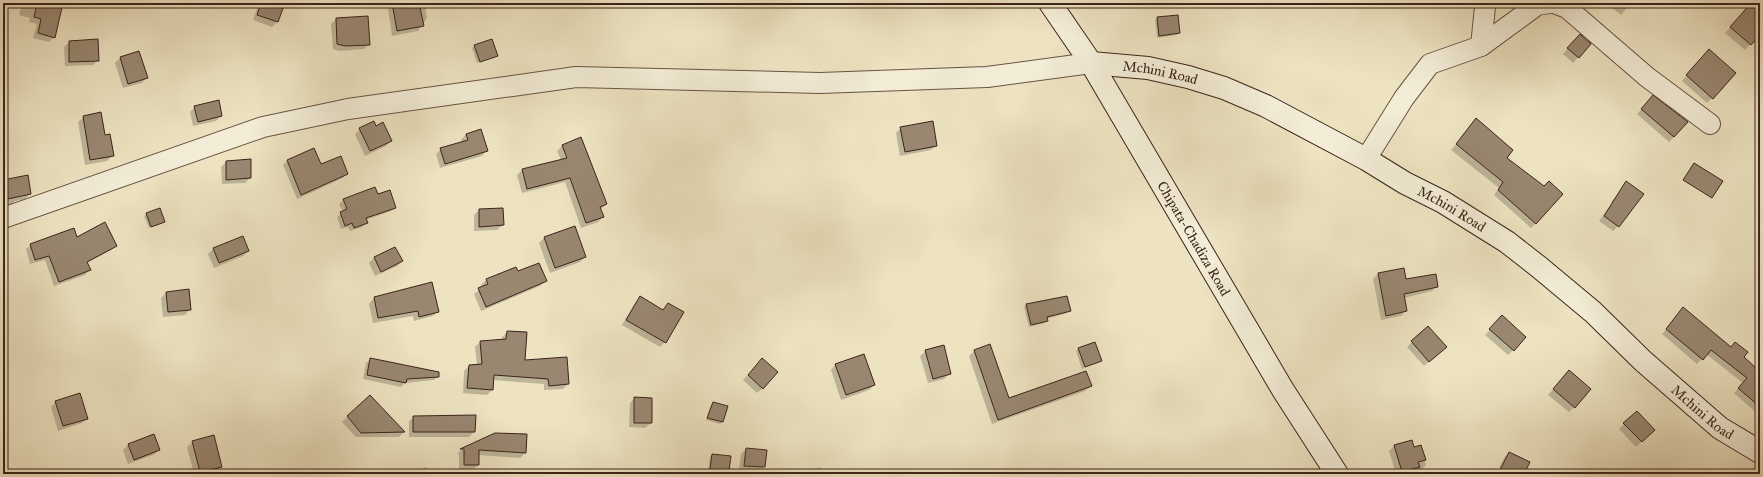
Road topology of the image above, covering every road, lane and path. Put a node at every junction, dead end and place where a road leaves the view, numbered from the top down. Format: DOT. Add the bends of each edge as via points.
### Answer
graph roads {
  1 [pos="1050,3"];
  2 [pos="1484,3"];
  3 [pos="1550,3"];
  4 [pos="1554,3"];
  5 [pos="1481,46"];
  6 [pos="1091,63"];
  7 [pos="1710,124"];
  8 [pos="1366,159"];
  9 [pos="3,218"];
  10 [pos="1760,452"];
  11 [pos="1337,474"];
  1 -- 6 [label="street, Chipata-Chadiza Road"];
  2 -- 5 [label="street"];
  3 -- 5 [label="street" via="1537,5"];
  4 -- 7 [label="street" via="1567,8 1647,77"];
  5 -- 8 [label="street" via="1430,64 1404,98"];
  6 -- 8 [label="street, Mchini Road" via="1148,68 1188,76 1224,88 1266,106"];
  6 -- 9 [label="street" via="987,77 820,82 576,77 380,104 263,127"];
  6 -- 11 [label="street, Chipata-Chadiza Road" via="1283,390"];
  8 -- 10 [label="street, Mchini Road" via="1443,202 1507,242 1593,312 1720,428"];
}
